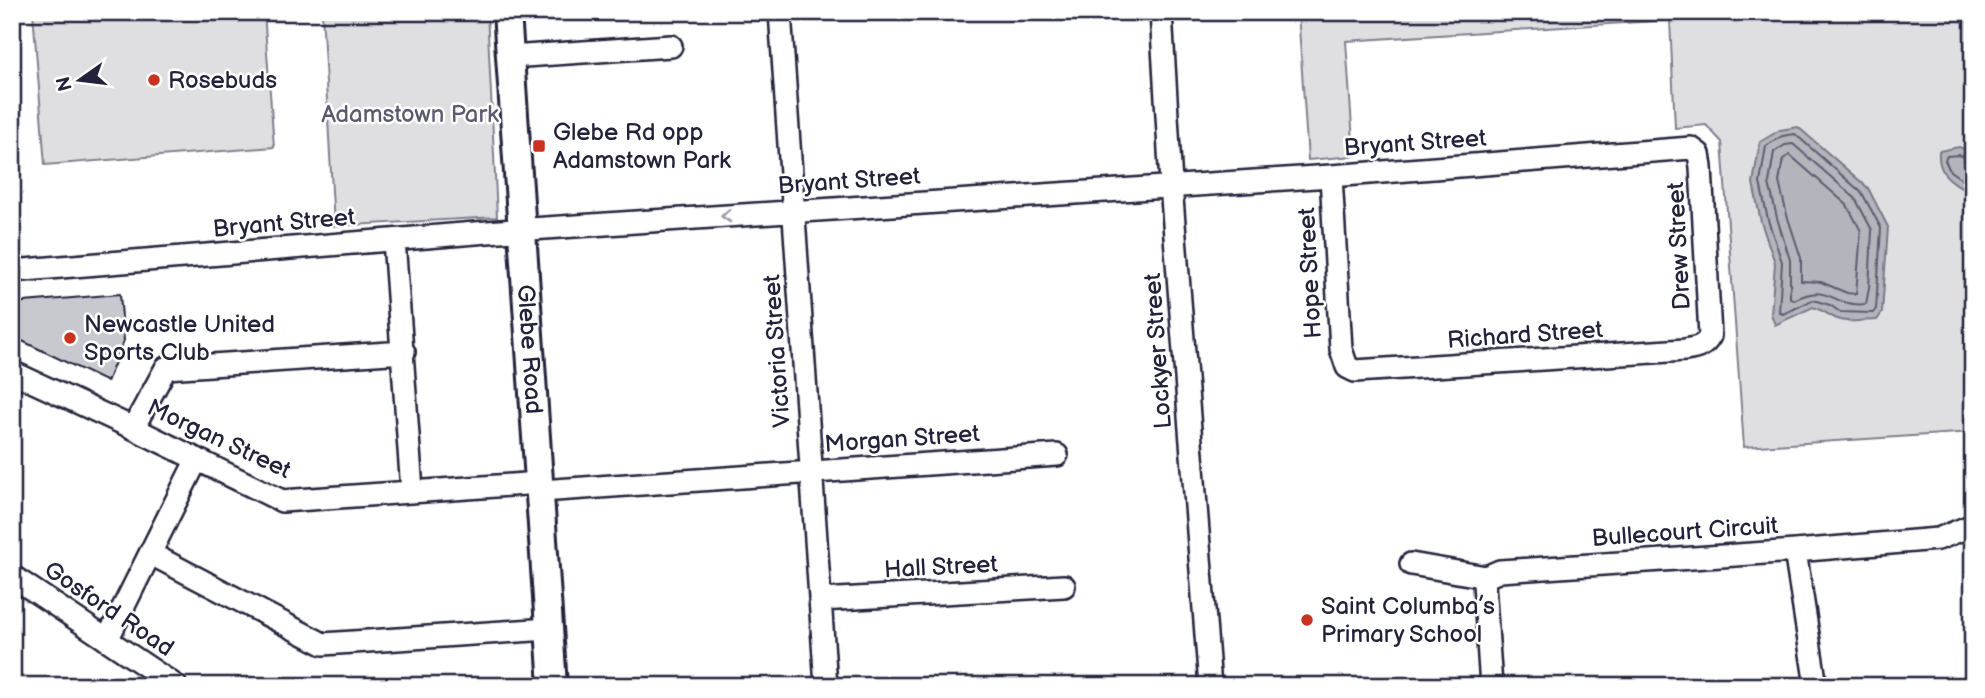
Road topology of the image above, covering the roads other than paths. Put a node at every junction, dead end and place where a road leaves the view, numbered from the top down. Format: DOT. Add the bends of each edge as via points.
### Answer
graph roads {
  1 [pos="508,12"];
  2 [pos="780,12"];
  3 [pos="1161,12"];
  4 [pos="671,46"];
  5 [pos="510,57"];
  6 [pos="1691,148"];
  7 [pos="1331,176"];
  8 [pos="1171,185"];
  9 [pos="794,211"];
  10 [pos="522,229"];
  11 [pos="394,240"];
  12 [pos="12,271"];
  13 [pos="1706,343"];
  14 [pos="404,352"];
  15 [pos="1347,367"];
  16 [pos="12,372"];
  17 [pos="133,428"];
  18 [pos="1057,455"];
  19 [pos="197,459"];
  20 [pos="811,471"];
  21 [pos="540,487"];
  22 [pos="412,491"];
  23 [pos="1973,526"];
  24 [pos="1794,551"];
  25 [pos="151,554"];
  26 [pos="1411,564"];
  27 [pos="12,576"];
  28 [pos="1486,577"];
  29 [pos="1064,586"];
  30 [pos="821,600"];
  31 [pos="550,629"];
  32 [pos="107,639"];
  33 [pos="176,686"];
  34 [pos="553,686"];
  35 [pos="826,686"];
  36 [pos="1210,686"];
  37 [pos="1491,686"];
  38 [pos="1816,686"];
  1 -- 5 [label="main road, Glebe Road"];
  2 -- 9 [label="street, Victoria Street"];
  3 -- 8 [label="street, Lockyer Street"];
  4 -- 5 [label="street"];
  5 -- 10 [label="main road, Glebe Road"];
  6 -- 7 [label="street, Bryant Street"];
  6 -- 13 [label="street, Drew Street" via="1699,154 1701,167 1710,328"];
  7 -- 8 [label="street, Bryant Street"];
  7 -- 15 [label="street, Hope Street" via="1341,349"];
  8 -- 9 [label="street, Bryant Street"];
  8 -- 36 [label="street, Lockyer Street"];
  9 -- 10 [label="street, Bryant Street, one-way"];
  9 -- 20 [label="street, Victoria Street"];
  10 -- 11 [label="street, Bryant Street"];
  10 -- 21 [label="main road, Glebe Road"];
  11 -- 12 [label="street, Bryant Street"];
  11 -- 14 [label="street"];
  13 -- 15 [label="street, Richard Street" via="1685,350 1364,372"];
  14 -- 17 [label="street" via="166,368"];
  14 -- 22 [label="street"];
  16 -- 17 [label="street, Morgan Street"];
  17 -- 19 [label="street, Morgan Street"];
  18 -- 20 [label="street, Morgan Street"];
  19 -- 22 [label="street, Morgan Street" via="282,501"];
  19 -- 25 [label="street"];
  20 -- 21 [label="street, Morgan Street"];
  20 -- 30 [label="street, Victoria Street"];
  21 -- 22 [label="street, Morgan Street"];
  21 -- 31 [label="main road, Glebe Road"];
  23 -- 24 [label="street" via="1938,539"];
  24 -- 28 [label="street, Bullecourt Circuit" via="1500,571"];
  24 -- 38 [label="street, Bullecourt Circuit"];
  25 -- 31 [label="street" via="323,644"];
  25 -- 32 [label="street"];
  26 -- 28 [label="street, Bullecourt Circuit"];
  27 -- 32 [label="street, Gosford Road"];
  28 -- 37 [label="street"];
  29 -- 30 [label="street, Hall Street"];
  30 -- 35 [label="street, Victoria Street"];
  31 -- 34 [label="main road, Glebe Road"];
  32 -- 33 [label="street, Gosford Road"];
}
